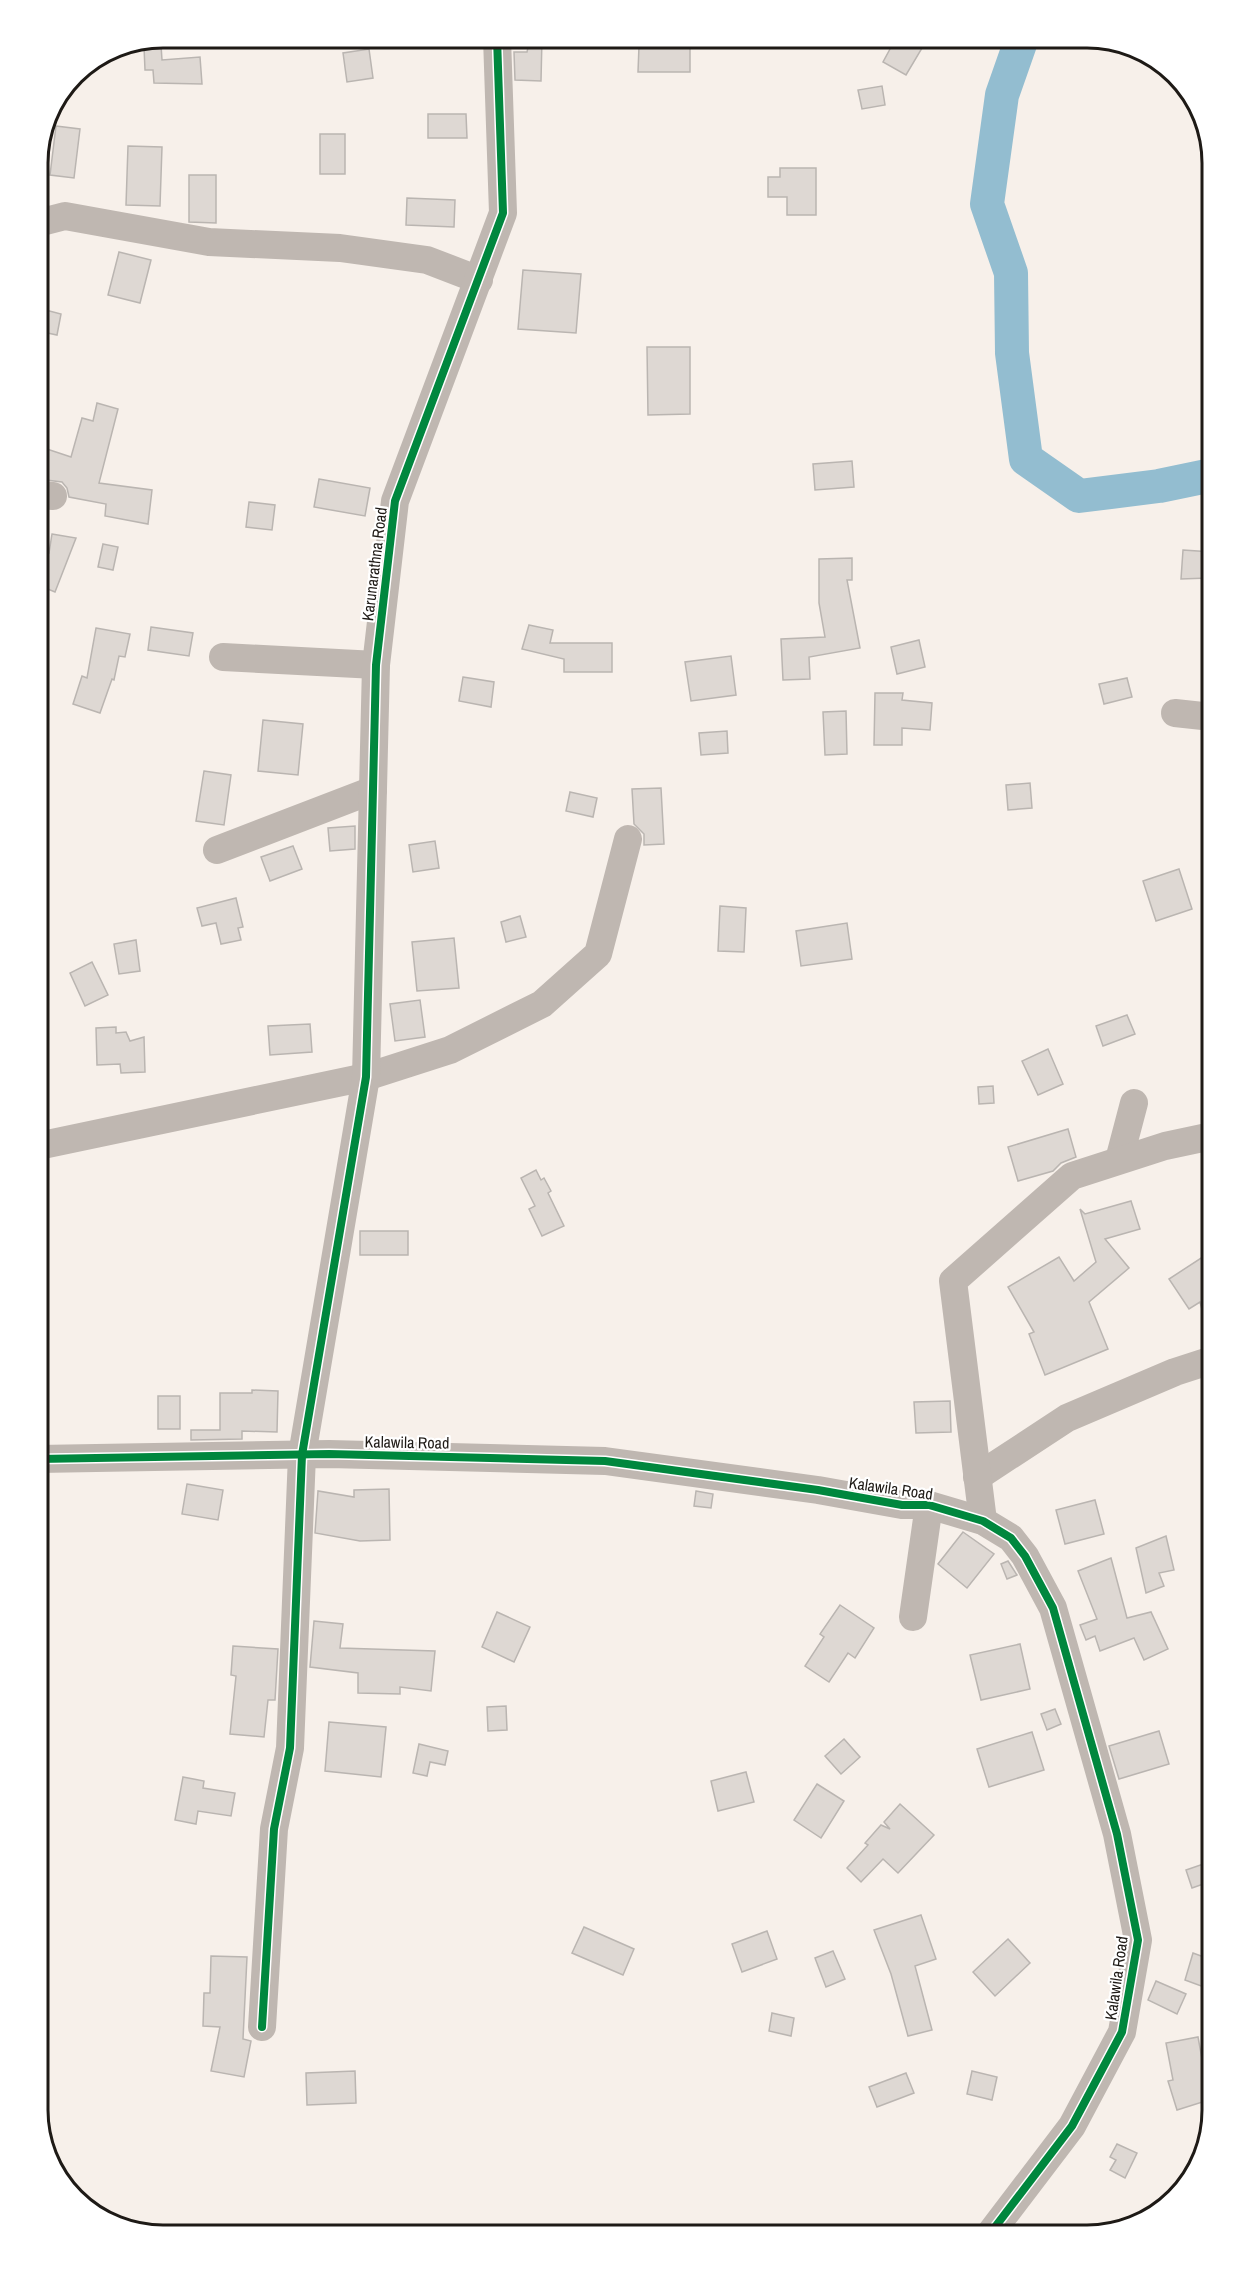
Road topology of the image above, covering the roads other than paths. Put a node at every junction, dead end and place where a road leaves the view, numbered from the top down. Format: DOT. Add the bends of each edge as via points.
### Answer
graph roads {
  1 [pos="497,48"];
  2 [pos="48,220"];
  3 [pos="479,280"];
  4 [pos="223,657"];
  5 [pos="376,666"];
  6 [pos="1175,713"];
  7 [pos="1202,716"];
  8 [pos="373,790"];
  9 [pos="628,839"];
  10 [pos="218,849"];
  11 [pos="366,1077"];
  12 [pos="1134,1103"];
  13 [pos="1202,1139"];
  14 [pos="48,1144"];
  15 [pos="1119,1160"];
  16 [pos="1202,1363"];
  17 [pos="302,1455"];
  18 [pos="48,1459"];
  19 [pos="977,1477"];
  20 [pos="929,1505"];
  21 [pos="983,1521"];
  22 [pos="913,1617"];
  23 [pos="262,2028"];
  24 [pos="997,2225"];
  1 -- 3 [label="street, Karunarathna Road" via="503,213"];
  2 -- 3 [label="street" via="65,216 209,242 340,248 427,260"];
  3 -- 5 [label="street, Karunarathna Road" via="395,501"];
  4 -- 5 [label="street"];
  5 -- 8 [label="street, Karunarathna Road"];
  6 -- 7 [label="street"];
  8 -- 10 [label="street"];
  8 -- 11 [label="street, Karunarathna Road"];
  9 -- 11 [label="street" via="598,954 542,1004 450,1050"];
  11 -- 14 [label="street"];
  11 -- 17 [label="street, Karunarathna Road"];
  12 -- 15 [label="street"];
  13 -- 15 [label="street"];
  15 -- 19 [label="street" via="1072,1176 953,1281"];
  16 -- 19 [label="street" via="1066,1418"];
  17 -- 18 [label="street, Kalawila Road"];
  17 -- 20 [label="street, Kalawila Road" via="605,1461 902,1505"];
  17 -- 23 [label="street, Karunarathna Road" via="290,1748 274,1829"];
  19 -- 21 [label="street"];
  20 -- 21 [label="street, Kalawila Road"];
  20 -- 22 [label="street"];
  21 -- 24 [label="street, Kalawila Road" via="1011,1538 1053,1608 1117,1834 1138,1940 1122,2032 1072,2127"];
}
